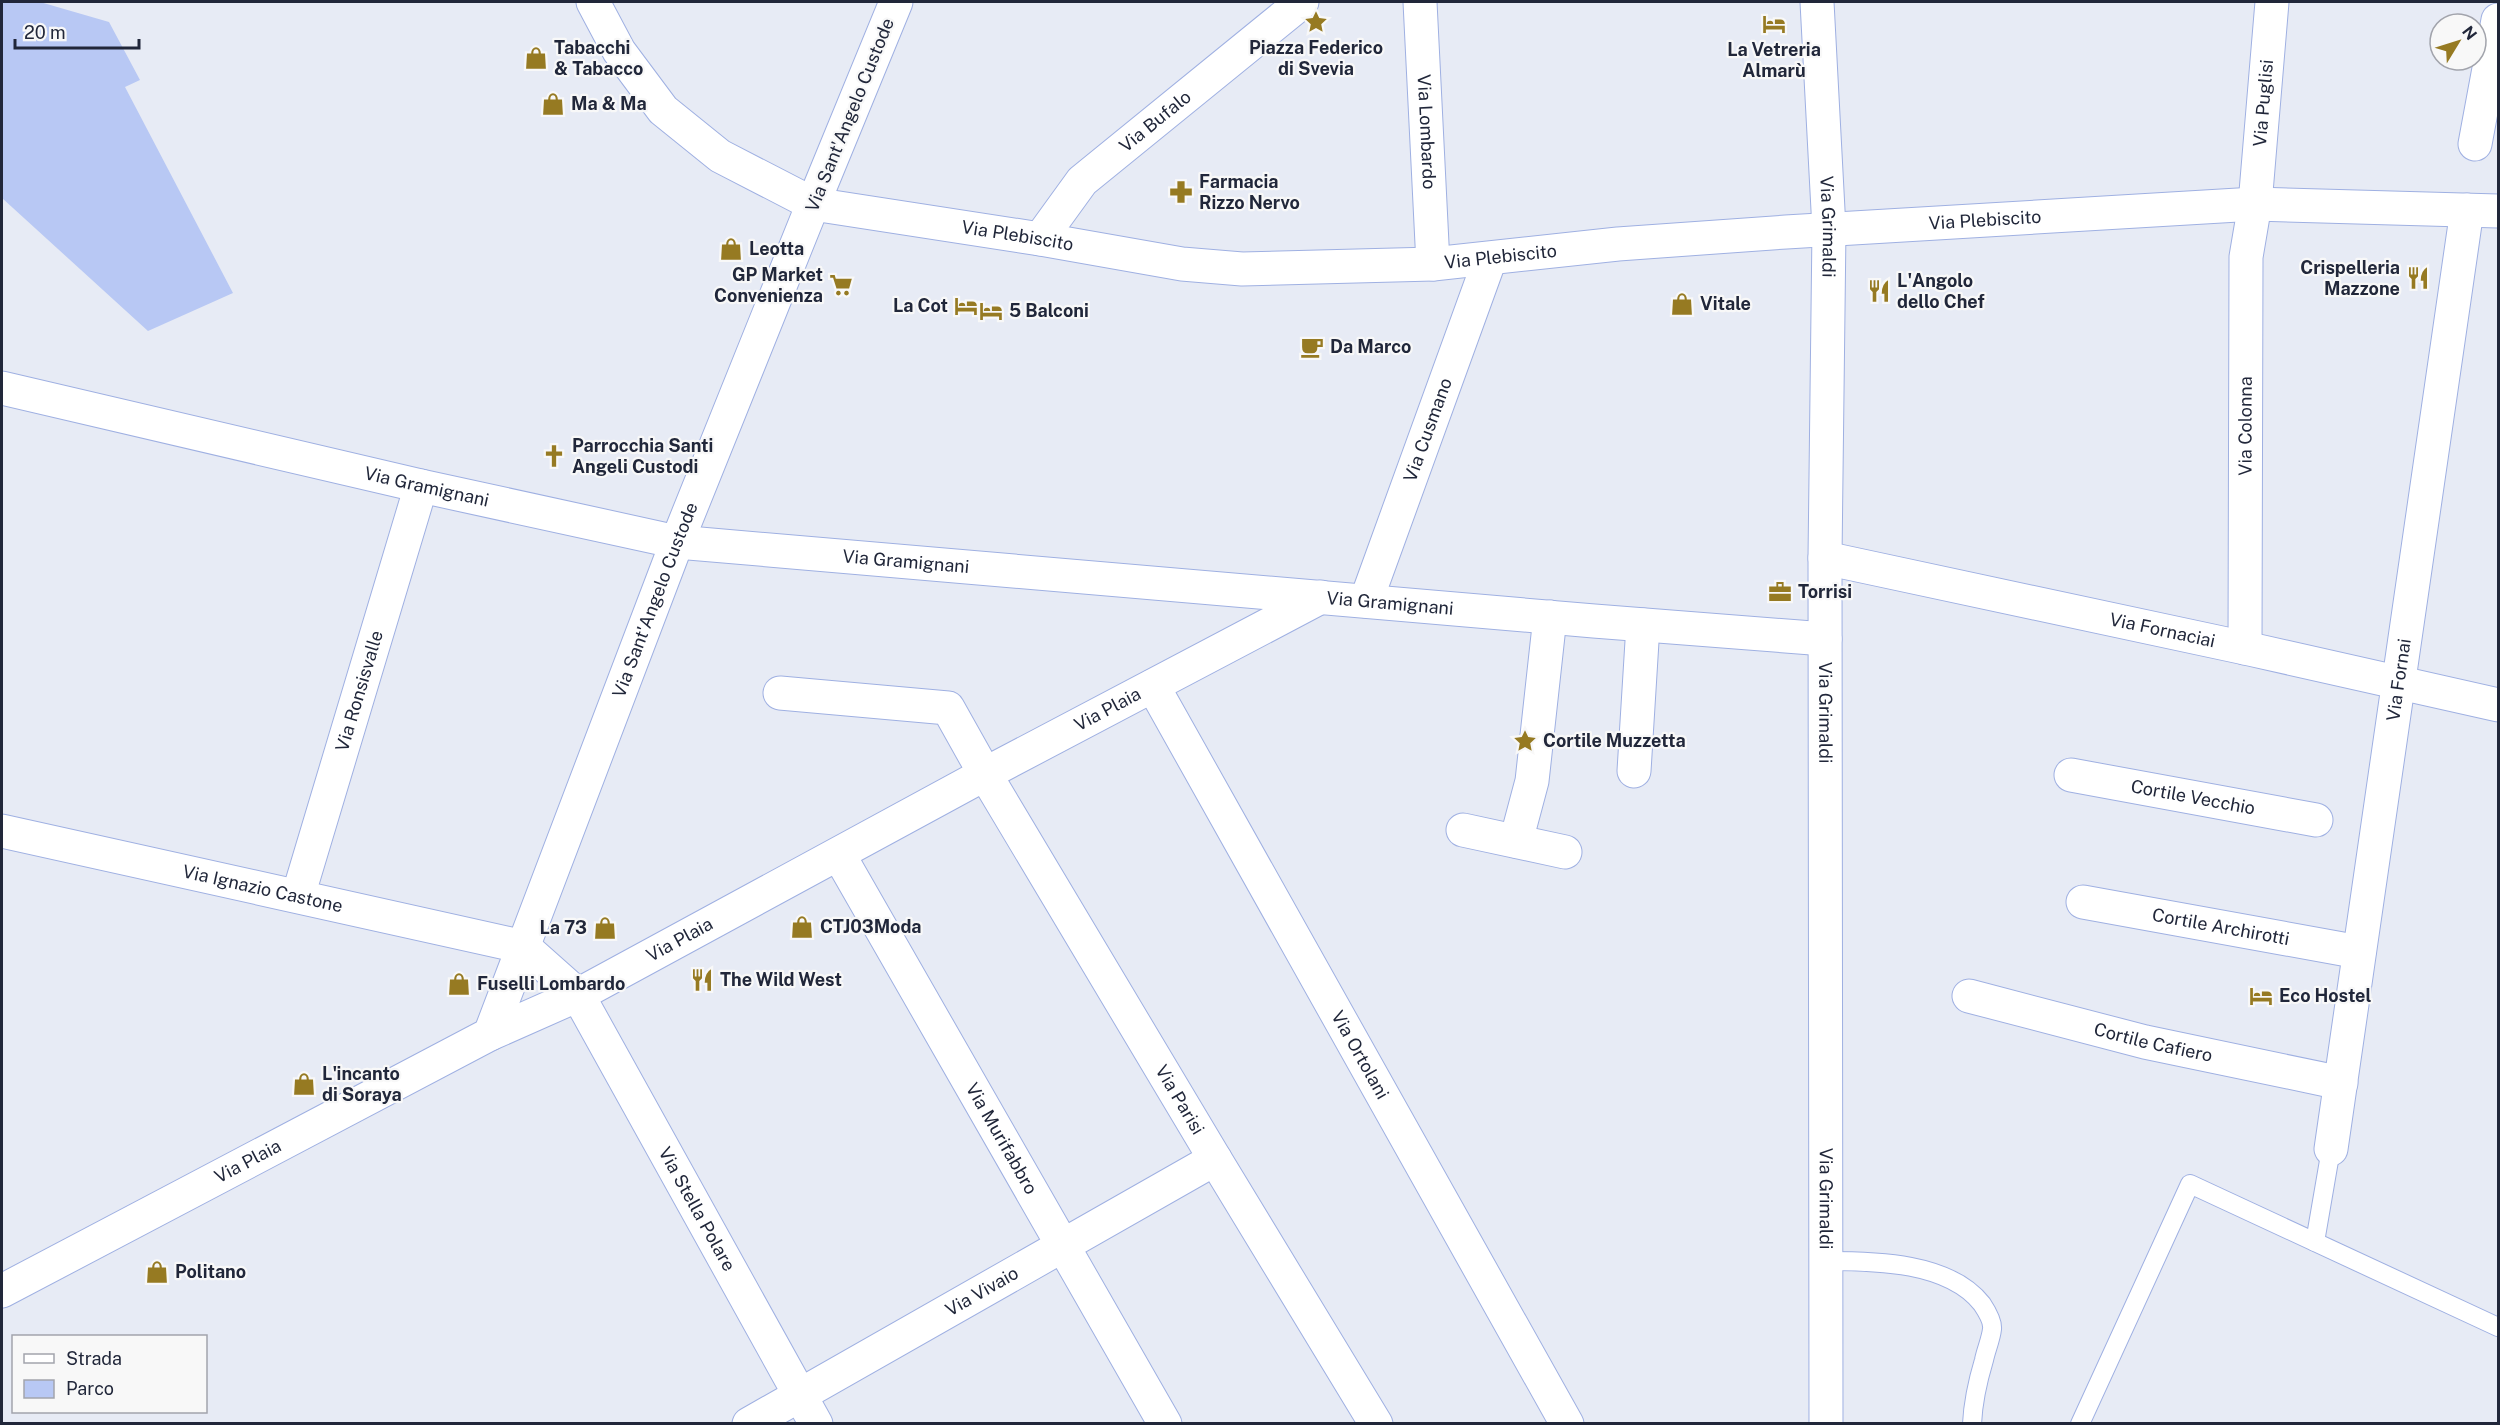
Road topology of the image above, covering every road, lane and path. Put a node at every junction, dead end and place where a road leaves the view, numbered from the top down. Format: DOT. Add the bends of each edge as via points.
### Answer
graph roads {
  1 [pos="593,2"];
  2 [pos="896,2"];
  3 [pos="1420,2"];
  4 [pos="1817,2"];
  5 [pos="2272,2"];
  6 [pos="1293,9"];
  7 [pos="2499,20"];
  8 [pos="2475,144"];
  9 [pos="813,204"];
  10 [pos="2255,204"];
  11 [pos="2483,210"];
  12 [pos="1829,229"];
  13 [pos="1040,239"];
  14 [pos="1490,259"];
  15 [pos="1433,264"];
  16 [pos="2,388"];
  17 [pos="420,486"];
  18 [pos="677,542"];
  19 [pos="1825,558"];
  20 [pos="1321,597"];
  21 [pos="1366,601"];
  22 [pos="1550,617"];
  23 [pos="1643,625"];
  24 [pos="1825,639"];
  25 [pos="2245,648"];
  26 [pos="2400,682"];
  27 [pos="1153,686"];
  28 [pos="780,693"];
  29 [pos="2499,705"];
  30 [pos="1634,771"];
  31 [pos="985,774"];
  32 [pos="2071,775"];
  33 [pos="2316,820"];
  34 [pos="1463,830"];
  35 [pos="2,831"];
  36 [pos="1516,841"];
  37 [pos="1565,852"];
  38 [pos="839,855"];
  39 [pos="298,896"];
  40 [pos="2083,902"];
  41 [pos="525,947"];
  42 [pos="2359,952"];
  43 [pos="578,995"];
  44 [pos="1969,996"];
  45 [pos="490,1034"];
  46 [pos="2341,1083"];
  47 [pos="2331,1149"];
  48 [pos="1215,1159"];
  49 [pos="2315,1242"];
  50 [pos="1063,1246"];
  51 [pos="1826,1261"];
  52 [pos="2,1291"];
  53 [pos="2499,1327"];
  54 [pos="800,1395"];
  55 [pos="748,1424"];
  56 [pos="816,1424"];
  57 [pos="1165,1424"];
  58 [pos="1376,1424"];
  59 [pos="1567,1424"];
  60 [pos="1826,1424"];
  61 [pos="1972,1424"];
  62 [pos="2080,1424"];
  1 -- 9 [label="street, Via Plebiscito" via="619,51 663,110 720,156"];
  2 -- 9 [label="street, Via Sant'Angelo Custode"];
  3 -- 15 [label="street, Via Lombardo"];
  4 -- 12 [label="street, Via Grimaldi"];
  5 -- 10 [label="street, Via Puglisi"];
  6 -- 13 [label="street, Via Bufalo" via="1082,181"];
  7 -- 8 [label="street"];
  9 -- 13 [label="street, Via Plebiscito"];
  9 -- 18 [label="street, Via Sant'Angelo Custode"];
  10 -- 11 [label="street, Via Plebiscito"];
  10 -- 12 [label="street, Via Plebiscito"];
  10 -- 25 [label="street, Via Colonna" via="2246,257"];
  11 -- 26 [label="street, Via Fornai"];
  12 -- 14 [label="street, Via Plebiscito" via="1618,244"];
  12 -- 19 [label="street, Via Grimaldi"];
  13 -- 15 [label="street, Via Plebiscito" via="1182,264 1242,269"];
  14 -- 15 [label="street, Via Plebiscito"];
  14 -- 21 [label="street, Via Cusmano"];
  16 -- 17 [label="street, Via Gramignani"];
  17 -- 18 [label="street, Via Gramignani"];
  17 -- 39 [label="street, Via Ronsisvalle"];
  18 -- 20 [label="street, Via Gramignani"];
  18 -- 41 [label="street, Via Sant'Angelo Custode"];
  19 -- 24 [label="street, Via Grimaldi"];
  19 -- 25 [label="street, Via Fornaciai"];
  20 -- 21 [label="street, Via Gramignani"];
  20 -- 27 [label="street, Via Plaia"];
  21 -- 22 [label="street, Via Gramignani"];
  22 -- 23 [label="street, Via Gramignani"];
  22 -- 36 [label="street" via="1532,781"];
  23 -- 24 [label="street, Via Gramignani"];
  23 -- 30 [label="street"];
  24 -- 51 [label="street, Via Grimaldi"];
  25 -- 26 [label="street, Via Fornaciai"];
  26 -- 29 [label="street, Via Fornaciai"];
  26 -- 42 [label="street, Via Fornai"];
  27 -- 31 [label="street, Via Plaia"];
  27 -- 59 [label="street, Via Ortolani"];
  28 -- 31 [label="street, Via Parisi" via="948,708"];
  31 -- 38 [label="street, Via Plaia"];
  31 -- 48 [label="street, Via Parisi"];
  32 -- 33 [label="street, Cortile Vecchio"];
  34 -- 36 [label="street"];
  35 -- 39 [label="street, Via Ignazio Castone"];
  36 -- 37 [label="street"];
  38 -- 43 [label="street, Via Plaia"];
  38 -- 50 [label="street, Via Murifabbro"];
  39 -- 41 [label="street, Via Ignazio Castone"];
  40 -- 42 [label="street, Cortile Archirotti"];
  41 -- 43 [label="street, Via Stella Polare"];
  41 -- 45 [label="street, Via Sant'Angelo Custode"];
  42 -- 46 [label="street, Via Fornai"];
  43 -- 45 [label="street, Via Plaia"];
  43 -- 54 [label="street, Via Stella Polare"];
  44 -- 46 [label="street, Cortile Cafiero" via="2145,1042"];
  45 -- 52 [label="street, Via Plaia"];
  46 -- 47 [label="street, Via Fornai"];
  47 -- 49 [label="lane"];
  48 -- 50 [label="street, Via Vivaio"];
  48 -- 58 [label="street, Via Parisi"];
  49 -- 53 [label="lane"];
  49 -- 62 [label="lane" via="2190,1184"];
  50 -- 54 [label="street, Via Vivaio"];
  50 -- 57 [label="street, Via Murifabbro"];
  51 -- 60 [label="street, Via Grimaldi"];
  51 -- 61 [label="lane" via="1926,1270 1950,1278 1973,1293 1986,1309 1993,1327"];
  54 -- 55 [label="street, Via Vivaio"];
  54 -- 56 [label="street, Via Stella Polare"];
}
